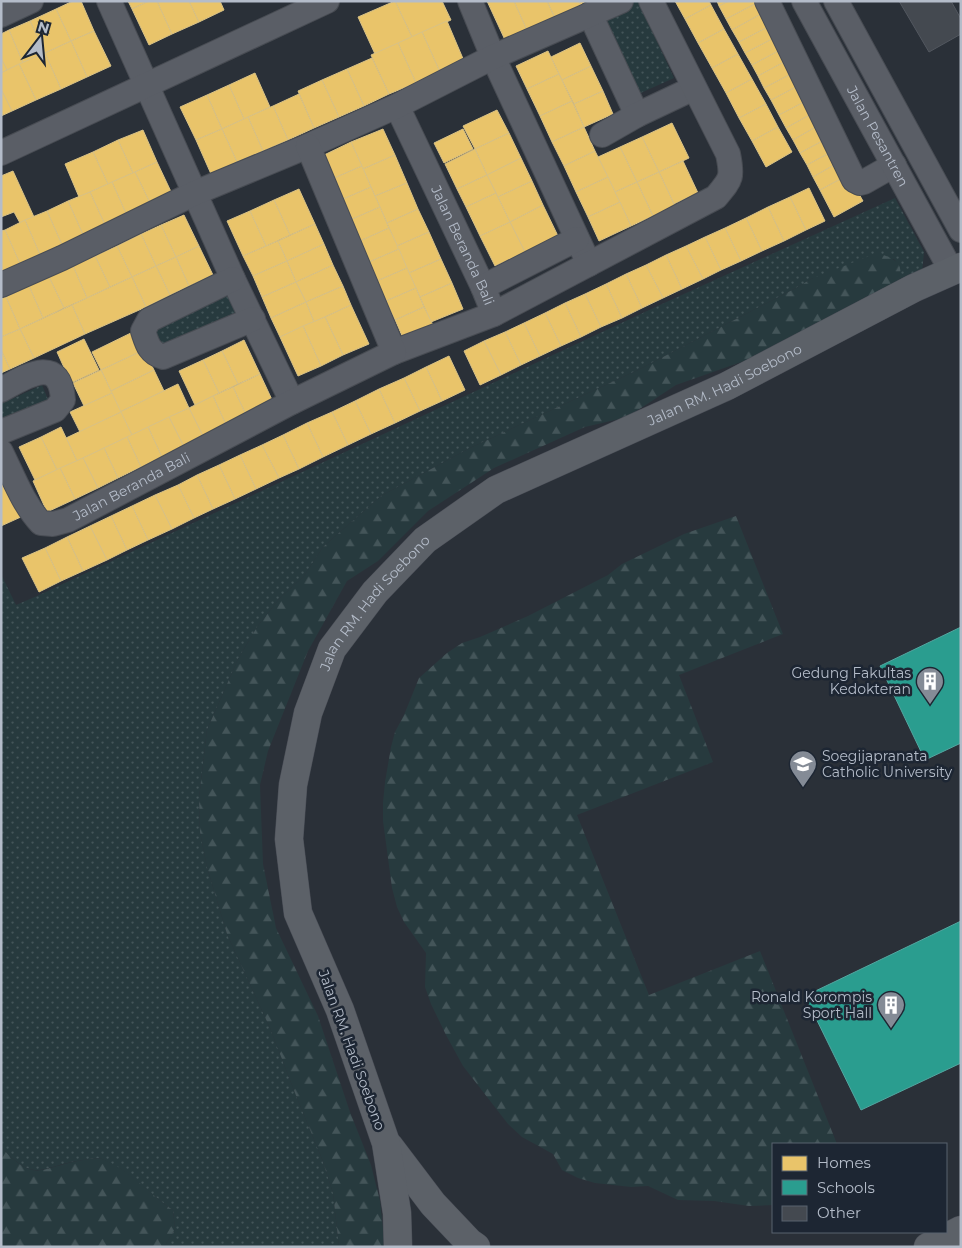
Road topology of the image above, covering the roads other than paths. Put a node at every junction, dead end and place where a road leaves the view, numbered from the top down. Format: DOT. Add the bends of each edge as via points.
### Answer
graph roads {
  1 [pos="31,1"];
  2 [pos="109,1"];
  3 [pos="327,1"];
  4 [pos="470,1"];
  5 [pos="621,1"];
  6 [pos="651,1"];
  7 [pos="767,1"];
  8 [pos="804,1"];
  9 [pos="836,1"];
  10 [pos="590,14"];
  11 [pos="1,15"];
  12 [pos="493,57"];
  13 [pos="147,85"];
  14 [pos="694,88"];
  15 [pos="397,106"];
  16 [pos="637,115"];
  17 [pos="602,134"];
  18 [pos="308,146"];
  19 [pos="1,153"];
  20 [pos="894,165"];
  21 [pos="195,194"];
  22 [pos="961,230"];
  23 [pos="577,239"];
  24 [pos="589,264"];
  25 [pos="956,269"];
  26 [pos="233,279"];
  27 [pos="1,285"];
  28 [pos="483,287"];
  29 [pos="494,314"];
  30 [pos="253,320"];
  31 [pos="394,352"];
  32 [pos="1,390"];
  33 [pos="292,402"];
  34 [pos="1,432"];
  35 [pos="1,452"];
  36 [pos="386,1143"];
  37 [pos="961,1230"];
  38 [pos="398,1247"];
  39 [pos="476,1247"];
  40 [pos="928,1247"];
  1 -- 11 [label="street"];
  2 -- 13 [label="street"];
  3 -- 13 [label="street"];
  4 -- 12 [label="street"];
  5 -- 10 [label="street"];
  6 -- 14 [label="street, Jalan Beranda Bali"];
  7 -- 20 [label="street" via="854,180 864,182"];
  8 -- 20 [label="street, Jalan Pesantren"];
  9 -- 22 [label="street, Jalan Pesantren"];
  10 -- 12 [label="street"];
  10 -- 16 [label="street"];
  12 -- 15 [label="street"];
  12 -- 23 [label="street"];
  13 -- 19 [label="street"];
  13 -- 21 [label="street"];
  14 -- 16 [label="street"];
  14 -- 24 [label="street, Jalan Beranda Bali" via="728,154 730,180 716,197"];
  15 -- 18 [label="street"];
  15 -- 28 [label="street, Jalan Beranda Bali"];
  16 -- 17 [label="street"];
  18 -- 21 [label="street"];
  18 -- 31 [label="street"];
  20 -- 25 [label="street, Jalan Pesantren"];
  21 -- 26 [label="street"];
  21 -- 27 [label="street"];
  23 -- 24 [label="street"];
  23 -- 28 [label="street"];
  24 -- 29 [label="street, Jalan Beranda Bali"];
  25 -- 36 [label="main road, Jalan RM. Hadi Soebono" via="727,386 496,490 425,540 375,592 332,649 308,714 293,785 290,839 298,913 340,1010"];
  26 -- 30 [label="street"];
  26 -- 30 [label="street" via="149,320 143,331 148,346 155,355 163,357"];
  28 -- 29 [label="street, Jalan Beranda Bali"];
  29 -- 31 [label="street, Jalan Beranda Bali"];
  30 -- 33 [label="street"];
  31 -- 33 [label="street, Jalan Beranda Bali"];
  32 -- 34 [label="street" via="34,372 44,371 52,374 63,390 63,400 55,410"];
  33 -- 35 [label="street, Jalan Beranda Bali" via="90,510 53,524 42,523 35,516"];
  36 -- 38 [label="main road, Jalan RM. Hadi Soebono" via="397,1213"];
  36 -- 39 [label="main road" via="433,1204"];
  37 -- 40 [label="main road"];
}
